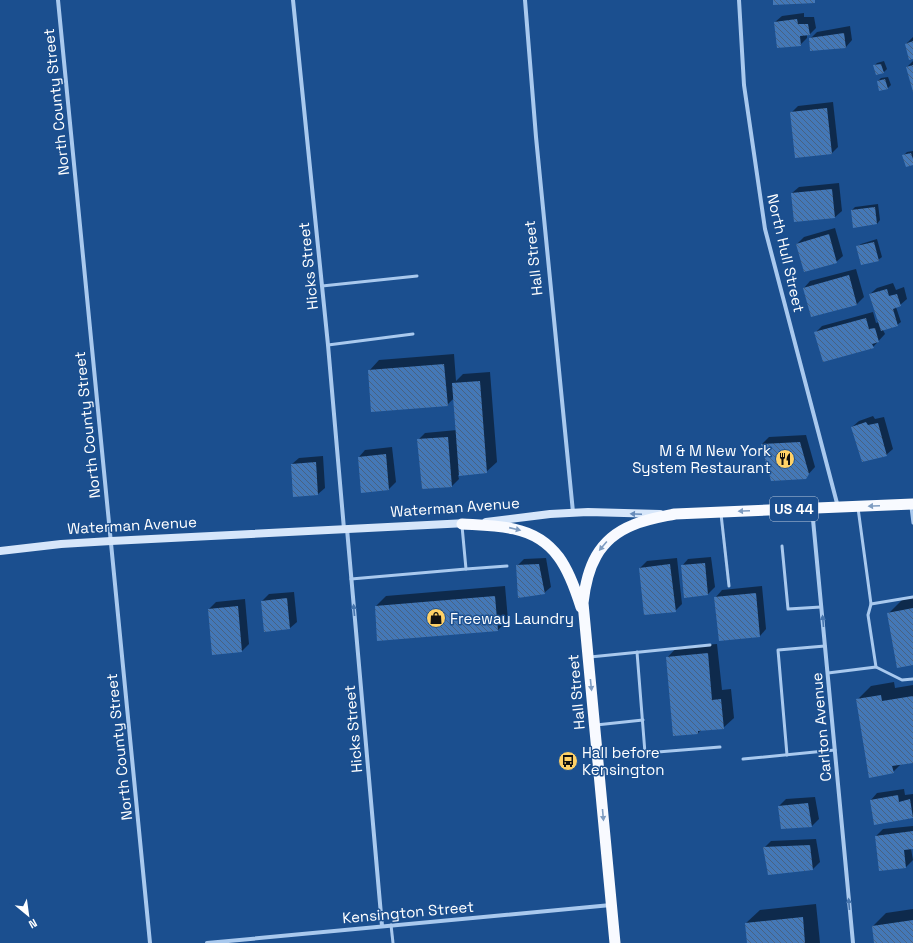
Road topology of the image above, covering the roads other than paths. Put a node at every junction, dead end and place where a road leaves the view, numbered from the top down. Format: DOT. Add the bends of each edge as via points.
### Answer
graph roads {
  1 [pos="58,0"];
  2 [pos="293,0"];
  3 [pos="525,0"];
  4 [pos="739,0"];
  5 [pos="417,276"];
  6 [pos="322,286"];
  7 [pos="413,334"];
  8 [pos="328,345"];
  9 [pos="912,504"];
  10 [pos="857,506"];
  11 [pos="838,507"];
  12 [pos="812,508"];
  13 [pos="720,512"];
  14 [pos="573,513"];
  15 [pos="675,514"];
  16 [pos="913,523"];
  17 [pos="462,524"];
  18 [pos="346,529"];
  19 [pos="111,541"];
  20 [pos="782,546"];
  21 [pos="0,551"];
  22 [pos="507,566"];
  23 [pos="466,569"];
  24 [pos="351,580"];
  25 [pos="728,586"];
  26 [pos="913,598"];
  27 [pos="870,604"];
  28 [pos="821,607"];
  29 [pos="584,618"];
  30 [pos="710,645"];
  31 [pos="825,646"];
  32 [pos="637,652"];
  33 [pos="588,657"];
  34 [pos="876,667"];
  35 [pos="828,673"];
  36 [pos="913,679"];
  37 [pos="643,720"];
  38 [pos="594,725"];
  39 [pos="720,747"];
  40 [pos="835,750"];
  41 [pos="787,755"];
  42 [pos="742,759"];
  43 [pos="612,905"];
  44 [pos="382,926"];
  45 [pos="391,926"];
  46 [pos="150,943"];
  47 [pos="207,943"];
  48 [pos="393,943"];
  49 [pos="615,943"];
  50 [pos="853,943"];
  1 -- 19 [label="street, North County Street"];
  2 -- 6 [label="street, Hicks Street"];
  3 -- 14 [label="street, Hall Street"];
  4 -- 11 [label="street, North Hull Street" via="744,85 765,230"];
  5 -- 6 [label="lane"];
  6 -- 8 [label="street, Hicks Street"];
  7 -- 8 [label="lane"];
  8 -- 18 [label="street, Hicks Street"];
  9 -- 10 [label="highway, Waterman Avenue / US 44, one-way"];
  9 -- 16 [label="lane"];
  10 -- 11 [label="highway, Waterman Avenue / US 44"];
  10 -- 27 [label="lane"];
  11 -- 12 [label="highway, Waterman Avenue / US 44"];
  12 -- 13 [label="highway, Waterman Avenue / US 44, one-way"];
  12 -- 28 [label="street, Carlton Avenue"];
  13 -- 15 [label="highway, Waterman Avenue / US 44"];
  13 -- 25 [label="lane"];
  15 -- 14 [label="main road, Waterman Avenue, one-way"];
  14 -- 17 [label="main road, Waterman Avenue"];
  15 -- 29 [label="highway, Hall Street / US 44, one-way" via="633,525 603,545 588,577 583,603"];
  17 -- 18 [label="main road, Waterman Avenue"];
  17 -- 23 [label="lane"];
  17 -- 29 [label="highway, one-way" via="514,529 542,539 564,564"];
  18 -- 19 [label="main road, Waterman Avenue"];
  18 -- 24 [label="street, Hicks Street"];
  19 -- 21 [label="main road, Waterman Avenue"];
  19 -- 46 [label="street, North County Street"];
  20 -- 28 [label="lane" via="788,609"];
  22 -- 23 [label="lane"];
  23 -- 24 [label="lane"];
  44 -- 24 [label="street, Hicks Street, one-way"];
  26 -- 27 [label="lane"];
  27 -- 34 [label="lane" via="868,615"];
  31 -- 28 [label="street, Carlton Avenue, one-way"];
  29 -- 33 [label="highway, Hall Street / US 44"];
  30 -- 32 [label="lane"];
  31 -- 35 [label="street, Carlton Avenue"];
  31 -- 41 [label="lane" via="778,650"];
  32 -- 33 [label="lane"];
  32 -- 37 [label="lane"];
  33 -- 38 [label="highway, Hall Street / US 44, one-way"];
  34 -- 35 [label="lane"];
  34 -- 36 [label="lane" via="902,680"];
  35 -- 40 [label="street, Carlton Avenue"];
  37 -- 38 [label="lane"];
  37 -- 39 [label="lane" via="645,753"];
  38 -- 43 [label="highway, Hall Street / US 44, one-way"];
  40 -- 41 [label="lane"];
  50 -- 40 [label="street, Carlton Avenue, one-way"];
  41 -- 42 [label="lane"];
  43 -- 45 [label="street, Kensington Street"];
  43 -- 49 [label="highway, Hall Street / US 44"];
  44 -- 45 [label="street, Kensington Street"];
  44 -- 47 [label="street, Kensington Street"];
  45 -- 48 [label="lane"];
}
